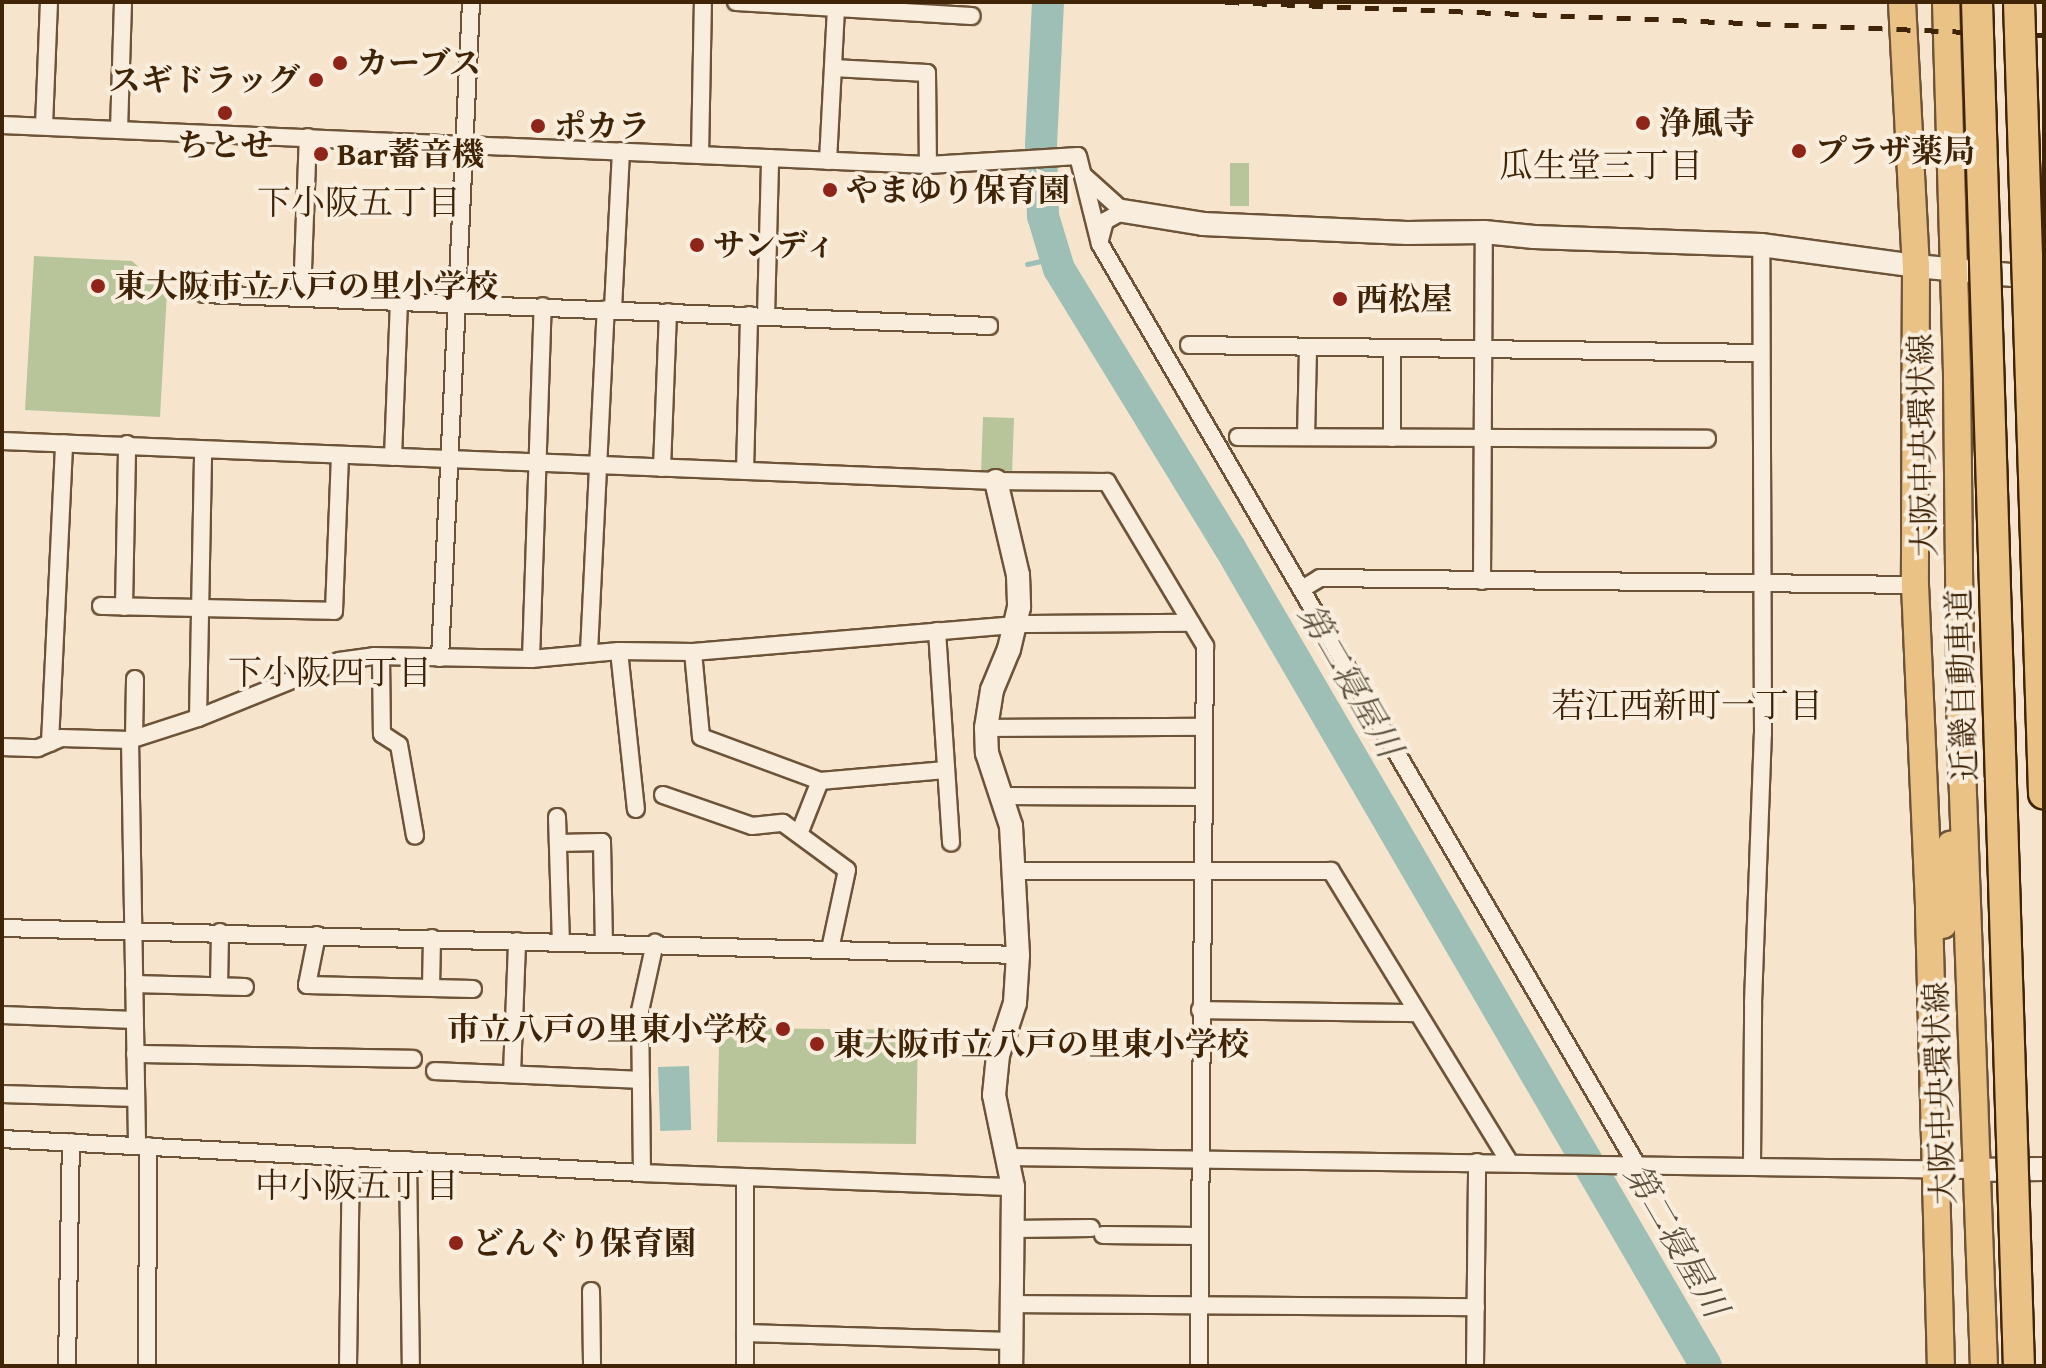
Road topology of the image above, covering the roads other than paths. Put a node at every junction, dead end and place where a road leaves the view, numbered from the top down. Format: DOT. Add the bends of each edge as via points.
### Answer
graph roads {
  1 [pos="49,2"];
  2 [pos="123,2"];
  3 [pos="471,2"];
  4 [pos="703,2"];
  5 [pos="736,2"];
  6 [pos="1902,2"];
  7 [pos="1946,2"];
  8 [pos="1977,2"];
  9 [pos="2019,2"];
  10 [pos="836,8"];
  11 [pos="972,16"];
  12 [pos="833,68"];
  13 [pos="2,125"];
  14 [pos="44,126"];
  15 [pos="119,130"];
  16 [pos="308,137"];
  17 [pos="465,144"];
  18 [pos="621,151"];
  19 [pos="700,155"];
  20 [pos="770,158"];
  21 [pos="828,161"];
  22 [pos="928,165"];
  23 [pos="1083,175"];
  24 [pos="1123,211"];
  25 [pos="1484,232"];
  26 [pos="1100,244"];
  27 [pos="1761,245"];
  28 [pos="1916,266"];
  29 [pos="1952,269"];
  30 [pos="2044,278"];
  31 [pos="204,294"];
  32 [pos="302,297"];
  33 [pos="399,300"];
  34 [pos="458,302"];
  35 [pos="543,306"];
  36 [pos="610,309"];
  37 [pos="668,312"];
  38 [pos="758,316"];
  39 [pos="989,326"];
  40 [pos="1189,345"];
  41 [pos="1308,347"];
  42 [pos="1392,348"];
  43 [pos="1483,349"];
  44 [pos="1761,353"];
  45 [pos="1238,437"];
  46 [pos="1306,437"];
  47 [pos="1392,438"];
  48 [pos="1483,438"];
  49 [pos="1707,439"];
  50 [pos="2,441"];
  51 [pos="64,443"];
  52 [pos="127,444"];
  53 [pos="203,450"];
  54 [pos="340,455"];
  55 [pos="393,457"];
  56 [pos="452,459"];
  57 [pos="536,462"];
  58 [pos="599,465"];
  59 [pos="662,468"];
  60 [pos="745,471"];
  61 [pos="996,481"];
  62 [pos="1482,581"];
  63 [pos="1761,585"];
  64 [pos="1915,585"];
  65 [pos="1302,589"];
  66 [pos="101,606"];
  67 [pos="124,607"];
  68 [pos="199,609"];
  69 [pos="1191,623"];
  70 [pos="1015,626"];
  71 [pos="937,631"];
  72 [pos="619,651"];
  73 [pos="589,652"];
  74 [pos="693,652"];
  75 [pos="381,657"];
  76 [pos="440,658"];
  77 [pos="531,659"];
  78 [pos="135,679"];
  79 [pos="198,718"];
  80 [pos="1203,727"];
  81 [pos="986,728"];
  82 [pos="132,739"];
  83 [pos="1961,740"];
  84 [pos="50,743"];
  85 [pos="2,747"];
  86 [pos="946,770"];
  87 [pos="820,781"];
  88 [pos="2044,794"];
  89 [pos="663,795"];
  90 [pos="1002,796"];
  91 [pos="1202,797"];
  92 [pos="636,809"];
  93 [pos="557,817"];
  94 [pos="799,834"];
  95 [pos="415,836"];
  96 [pos="558,843"];
  97 [pos="951,843"];
  98 [pos="1201,870"];
  99 [pos="1014,871"];
  100 [pos="2,928"];
  101 [pos="133,930"];
  102 [pos="220,932"];
  103 [pos="317,935"];
  104 [pos="432,938"];
  105 [pos="517,941"];
  106 [pos="561,941"];
  107 [pos="604,942"];
  108 [pos="655,943"];
  109 [pos="830,949"];
  110 [pos="1018,955"];
  111 [pos="134,984"];
  112 [pos="219,986"];
  113 [pos="245,987"];
  114 [pos="431,987"];
  115 [pos="473,989"];
  116 [pos="1200,1010"];
  117 [pos="1416,1013"];
  118 [pos="2,1015"];
  119 [pos="135,1020"];
  120 [pos="1933,1036"];
  121 [pos="135,1054"];
  122 [pos="413,1059"];
  123 [pos="435,1071"];
  124 [pos="512,1074"];
  125 [pos="641,1080"];
  126 [pos="2,1094"];
  127 [pos="136,1098"];
  128 [pos="2,1139"];
  129 [pos="71,1142"];
  130 [pos="143,1145"];
  131 [pos="351,1157"];
  132 [pos="1008,1157"];
  133 [pos="1198,1159"];
  134 [pos="408,1160"];
  135 [pos="1477,1162"];
  136 [pos="1509,1162"];
  137 [pos="1631,1165"];
  138 [pos="1752,1165"];
  139 [pos="1936,1169"];
  140 [pos="2044,1169"];
  141 [pos="1977,1170"];
  142 [pos="642,1173"];
  143 [pos="745,1178"];
  144 [pos="1013,1187"];
  145 [pos="1013,1229"];
  146 [pos="1198,1236"];
  147 [pos="591,1291"];
  148 [pos="1012,1304"];
  149 [pos="1198,1304"];
  150 [pos="1476,1307"];
  151 [pos="745,1333"];
  152 [pos="1011,1341"];
  153 [pos="67,1366"];
  154 [pos="147,1366"];
  155 [pos="348,1366"];
  156 [pos="411,1366"];
  157 [pos="592,1366"];
  158 [pos="745,1366"];
  159 [pos="1011,1366"];
  160 [pos="1199,1366"];
  161 [pos="1475,1366"];
  162 [pos="1941,1366"];
  163 [pos="1984,1366"];
  164 [pos="2019,1366"];
  1 -- 14 [label="street"];
  2 -- 15 [label="street"];
  3 -- 17 [label="street"];
  4 -- 19 [label="street"];
  5 -- 10 [label="street"];
  6 -- 28 [label="main road"];
  7 -- 29 [label="main road, 大阪中央環状線"];
  8 -- 164 [label="highway, 近畿自動車道, bridge"];
  9 -- 88 [label="highway, bridge"];
  10 -- 11 [label="street"];
  10 -- 12 [label="street"];
  12 -- 21 [label="street"];
  12 -- 22 [label="street" via="927,73"];
  13 -- 14 [label="street"];
  14 -- 15 [label="street"];
  15 -- 16 [label="street"];
  16 -- 17 [label="street"];
  16 -- 32 [label="street"];
  17 -- 18 [label="street"];
  17 -- 34 [label="street"];
  18 -- 19 [label="street"];
  18 -- 36 [label="street"];
  19 -- 20 [label="street"];
  20 -- 21 [label="street"];
  20 -- 38 [label="street"];
  21 -- 22 [label="street"];
  22 -- 23 [label="street" via="1078,156"];
  23 -- 24 [label="street"];
  23 -- 26 [label="street"];
  24 -- 25 [label="street" via="1203,224"];
  24 -- 26 [label="street" via="1105,221"];
  25 -- 27 [label="street"];
  25 -- 43 [label="street"];
  26 -- 65 [label="street"];
  27 -- 28 [label="street"];
  27 -- 44 [label="street"];
  28 -- 29 [label="street"];
  28 -- 64 [label="main road"];
  29 -- 30 [label="street"];
  29 -- 83 [label="main road, 大阪中央環状線"];
  31 -- 32 [label="street"];
  32 -- 33 [label="street"];
  33 -- 34 [label="street"];
  33 -- 55 [label="street"];
  34 -- 35 [label="street"];
  34 -- 56 [label="street"];
  35 -- 36 [label="street"];
  35 -- 57 [label="street"];
  36 -- 37 [label="street"];
  36 -- 58 [label="street"];
  37 -- 38 [label="street"];
  37 -- 59 [label="street"];
  38 -- 39 [label="street"];
  38 -- 60 [label="street"];
  40 -- 41 [label="street"];
  41 -- 42 [label="street"];
  41 -- 46 [label="street"];
  42 -- 43 [label="street"];
  42 -- 47 [label="street"];
  43 -- 44 [label="street"];
  43 -- 48 [label="street"];
  44 -- 63 [label="street"];
  45 -- 46 [label="street"];
  46 -- 47 [label="street"];
  47 -- 48 [label="street"];
  48 -- 49 [label="street"];
  48 -- 62 [label="street"];
  50 -- 51 [label="street"];
  51 -- 52 [label="street"];
  51 -- 84 [label="street"];
  52 -- 53 [label="street"];
  52 -- 67 [label="street"];
  53 -- 54 [label="street"];
  53 -- 68 [label="street"];
  54 -- 55 [label="street"];
  54 -- 68 [label="street" via="334,611"];
  55 -- 56 [label="street"];
  56 -- 57 [label="street"];
  56 -- 76 [label="street"];
  57 -- 58 [label="street"];
  57 -- 77 [label="street"];
  58 -- 59 [label="street"];
  58 -- 73 [label="street"];
  59 -- 60 [label="street"];
  60 -- 61 [label="street"];
  61 -- 69 [label="street" via="1107,482"];
  61 -- 70 [label="street" via="1018,575"];
  62 -- 63 [label="street"];
  62 -- 65 [label="street" via="1320,578"];
  63 -- 64 [label="street"];
  63 -- 138 [label="street" via="1763,734"];
  64 -- 120 [label="main road"];
  65 -- 137 [label="street"];
  66 -- 67 [label="street"];
  67 -- 68 [label="street"];
  68 -- 79 [label="street"];
  69 -- 70 [label="street"];
  69 -- 80 [label="street" via="1205,646"];
  70 -- 71 [label="street"];
  70 -- 81 [label="street" via="992,690"];
  71 -- 74 [label="street"];
  71 -- 86 [label="street"];
  72 -- 73 [label="street"];
  72 -- 74 [label="street"];
  72 -- 92 [label="street"];
  73 -- 77 [label="street"];
  74 -- 87 [label="street" via="701,737"];
  75 -- 76 [label="street"];
  75 -- 79 [label="street" via="339,661"];
  75 -- 95 [label="street" via="382,734 399,745"];
  76 -- 77 [label="street"];
  78 -- 82 [label="street"];
  79 -- 82 [label="street"];
  80 -- 81 [label="street"];
  80 -- 91 [label="street"];
  81 -- 90 [label="street" via="987,753"];
  82 -- 84 [label="street" via="61,738"];
  82 -- 101 [label="street"];
  83 -- 120 [label="main road"];
  83 -- 141 [label="main road, 大阪中央環状線"];
  84 -- 85 [label="street"];
  86 -- 87 [label="street"];
  86 -- 97 [label="street"];
  87 -- 94 [label="street"];
  89 -- 94 [label="street" via="752,826 783,823"];
  90 -- 91 [label="street"];
  90 -- 99 [label="street" via="1011,826"];
  91 -- 98 [label="street"];
  93 -- 96 [label="street"];
  94 -- 109 [label="street" via="847,870"];
  96 -- 106 [label="street"];
  96 -- 107 [label="street" via="602,842"];
  98 -- 99 [label="street"];
  98 -- 116 [label="street"];
  98 -- 117 [label="street" via="1331,871"];
  99 -- 110 [label="street"];
  100 -- 101 [label="street"];
  101 -- 102 [label="street"];
  101 -- 111 [label="street"];
  102 -- 103 [label="street"];
  102 -- 112 [label="street"];
  103 -- 104 [label="street"];
  103 -- 114 [label="street" via="307,985"];
  104 -- 105 [label="street"];
  104 -- 114 [label="street"];
  105 -- 106 [label="street"];
  105 -- 124 [label="street"];
  106 -- 107 [label="street"];
  107 -- 108 [label="street"];
  108 -- 109 [label="street"];
  108 -- 125 [label="street" via="640,1011"];
  109 -- 110 [label="street"];
  110 -- 132 [label="street" via="1015,1003 998,1055 994,1095"];
  111 -- 112 [label="street"];
  111 -- 119 [label="street"];
  112 -- 113 [label="street"];
  114 -- 115 [label="street"];
  116 -- 117 [label="street"];
  116 -- 133 [label="street"];
  117 -- 136 [label="street"];
  118 -- 119 [label="street"];
  119 -- 121 [label="street"];
  120 -- 139 [label="main road"];
  121 -- 122 [label="street"];
  121 -- 127 [label="street"];
  123 -- 124 [label="street"];
  124 -- 125 [label="street"];
  125 -- 142 [label="street"];
  126 -- 127 [label="street"];
  127 -- 130 [label="street"];
  128 -- 129 [label="street"];
  129 -- 130 [label="street"];
  129 -- 153 [label="street"];
  130 -- 131 [label="street"];
  130 -- 154 [label="street"];
  131 -- 134 [label="street"];
  131 -- 155 [label="street"];
  132 -- 133 [label="street"];
  132 -- 144 [label="street"];
  133 -- 135 [label="street"];
  133 -- 146 [label="street"];
  134 -- 142 [label="street"];
  134 -- 156 [label="street"];
  135 -- 136 [label="street"];
  135 -- 150 [label="street"];
  136 -- 137 [label="street"];
  137 -- 138 [label="street"];
  138 -- 139 [label="street"];
  139 -- 141 [label="street"];
  139 -- 162 [label="main road"];
  140 -- 141 [label="street"];
  141 -- 163 [label="main road, 大阪中央環状線"];
  142 -- 143 [label="street"];
  143 -- 144 [label="street"];
  143 -- 151 [label="street"];
  144 -- 145 [label="street"];
  145 -- 146 [label="street"];
  145 -- 148 [label="street"];
  146 -- 149 [label="street"];
  147 -- 157 [label="street"];
  148 -- 149 [label="street"];
  148 -- 152 [label="street"];
  149 -- 150 [label="street"];
  149 -- 160 [label="street"];
  150 -- 161 [label="street"];
  151 -- 152 [label="street"];
  151 -- 158 [label="street"];
  152 -- 159 [label="street"];
}
